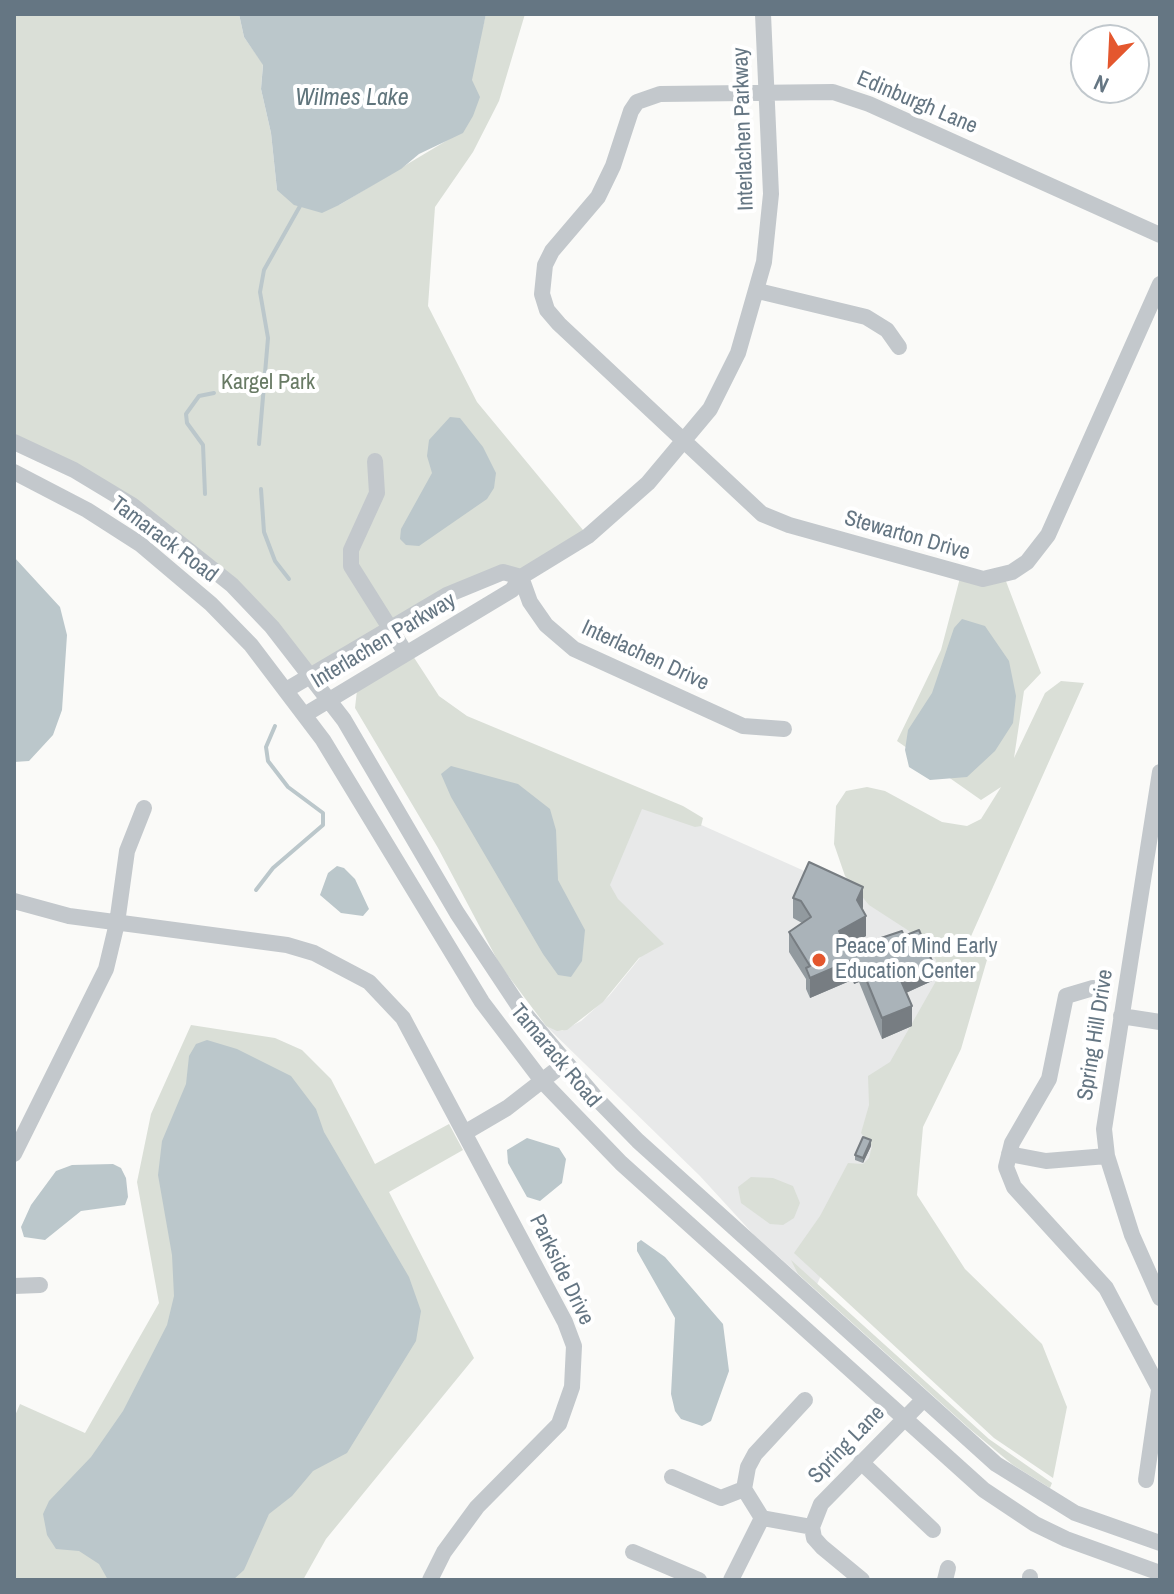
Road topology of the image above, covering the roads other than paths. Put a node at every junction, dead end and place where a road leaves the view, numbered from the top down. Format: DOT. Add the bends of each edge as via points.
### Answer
graph roads {
  1 [pos="763,14"];
  2 [pos="766,91"];
  3 [pos="1160,235"];
  4 [pos="1160,284"];
  5 [pos="758,291"];
  6 [pos="899,347"];
  7 [pos="14,442"];
  8 [pos="684,442"];
  9 [pos="375,461"];
  10 [pos="14,472"];
  11 [pos="521,577"];
  12 [pos="390,626"];
  13 [pos="405,652"];
  14 [pos="311,674"];
  15 [pos="288,689"];
  16 [pos="329,699"];
  17 [pos="306,714"];
  18 [pos="784,729"];
  19 [pos="1159,784"];
  20 [pos="144,808"];
  21 [pos="14,901"];
  22 [pos="117,923"];
  23 [pos="1093,988"];
  24 [pos="1121,1016"];
  25 [pos="1160,1022"];
  26 [pos="565,1063"];
  27 [pos="542,1081"];
  28 [pos="466,1132"];
  29 [pos="14,1154"];
  30 [pos="1009,1154"];
  31 [pos="1107,1156"];
  32 [pos="40,1285"];
  33 [pos="14,1286"];
  34 [pos="1160,1298"];
  35 [pos="1159,1390"];
  36 [pos="805,1400"];
  37 [pos="923,1400"];
  38 [pos="902,1420"];
  39 [pos="861,1462"];
  40 [pos="672,1477"];
  41 [pos="1146,1480"];
  42 [pos="744,1489"];
  43 [pos="762,1518"];
  44 [pos="812,1527"];
  45 [pos="933,1530"];
  46 [pos="1160,1543"];
  47 [pos="633,1552"];
  48 [pos="1160,1573"];
  49 [pos="430,1580"];
  50 [pos="699,1580"];
  51 [pos="731,1580"];
  52 [pos="862,1580"];
  1 -- 2 [label="street, Interlachen Parkway"];
  2 -- 3 [label="street, Edinburgh Lane" via="853,98"];
  2 -- 5 [label="street, Interlachen Parkway" via="771,194"];
  2 -- 8 [label="street, Edinburgh Lane" via="660,94 637,102 606,182 587,213 552,251 542,279 547,310 559,324"];
  4 -- 8 [label="street, Stewarton Drive" via="1048,535 1027,562 1000,577 961,574 776,521 746,502"];
  5 -- 6 [label="street" via="866,317 887,330"];
  5 -- 8 [label="street, Interlachen Parkway" via="726,381"];
  7 -- 14 [label="street, Tamarack Road" via="100,485 184,544 232,585"];
  8 -- 11 [label="street, Interlachen Parkway" via="648,483 588,536"];
  9 -- 12 [label="street" via="377,493 350,558 355,575"];
  10 -- 15 [label="street, Tamarack Road" via="87,510 165,563 232,624"];
  11 -- 12 [label="street, Interlachen Parkway" via="503,572"];
  11 -- 13 [label="street, Interlachen Parkway" via="512,590"];
  11 -- 18 [label="street, Interlachen Drive" via="546,625 574,649 743,726"];
  12 -- 13 [label="street"];
  12 -- 14 [label="street, Interlachen Parkway"];
  13 -- 16 [label="street, Interlachen Parkway"];
  14 -- 15 [label="street, Interlachen Parkway"];
  14 -- 16 [label="street, Tamarack Road"];
  15 -- 17 [label="street, Tamarack Road"];
  16 -- 17 [label="street, Interlachen Parkway"];
  16 -- 26 [label="street, Tamarack Road" via="488,963"];
  17 -- 27 [label="street, Tamarack Road" via="465,977"];
  19 -- 24 [label="street, Spring Hill Drive"];
  20 -- 22 [label="street" via="127,851"];
  21 -- 22 [label="street, Parkside Drive"];
  22 -- 28 [label="street, Parkside Drive" via="287,945 350,970 403,1018"];
  22 -- 29 [label="street" via="106,969"];
  23 -- 30 [label="street, Spring Hill Drive" via="1066,996 1049,1079"];
  24 -- 25 [label="street"];
  24 -- 31 [label="street, Spring Hill Drive" via="1104,1129"];
  26 -- 27 [label="street"];
  26 -- 37 [label="street, Tamarack Road" via="638,1141"];
  27 -- 28 [label="street"];
  27 -- 38 [label="street, Tamarack Road" via="646,1186"];
  28 -- 49 [label="street, Parkside Drive" via="565,1322 574,1346 574,1367 559,1424 477,1507"];
  30 -- 31 [label="street" via="1046,1161"];
  30 -- 35 [label="street" via="1006,1167 1014,1187 1106,1288"];
  31 -- 34 [label="street, Spring Hill Drive" via="1132,1235"];
  32 -- 33 [label="street"];
  35 -- 41 [label="street"];
  36 -- 42 [label="street" via="755,1454"];
  37 -- 38 [label="street, Spring Lane"];
  37 -- 46 [label="street, Tamarack Road" via="996,1464 1048,1499"];
  38 -- 39 [label="street, Spring Lane"];
  38 -- 48 [label="street, Tamarack Road" via="984,1490 1035,1524 1097,1553"];
  39 -- 44 [label="street, Spring Lane" via="821,1504"];
  39 -- 45 [label="street"];
  40 -- 42 [label="street" via="721,1498"];
  42 -- 43 [label="street"];
  43 -- 44 [label="street"];
  43 -- 51 [label="street"];
  44 -- 52 [label="street" via="822,1547"];
  47 -- 50 [label="street"];
}
